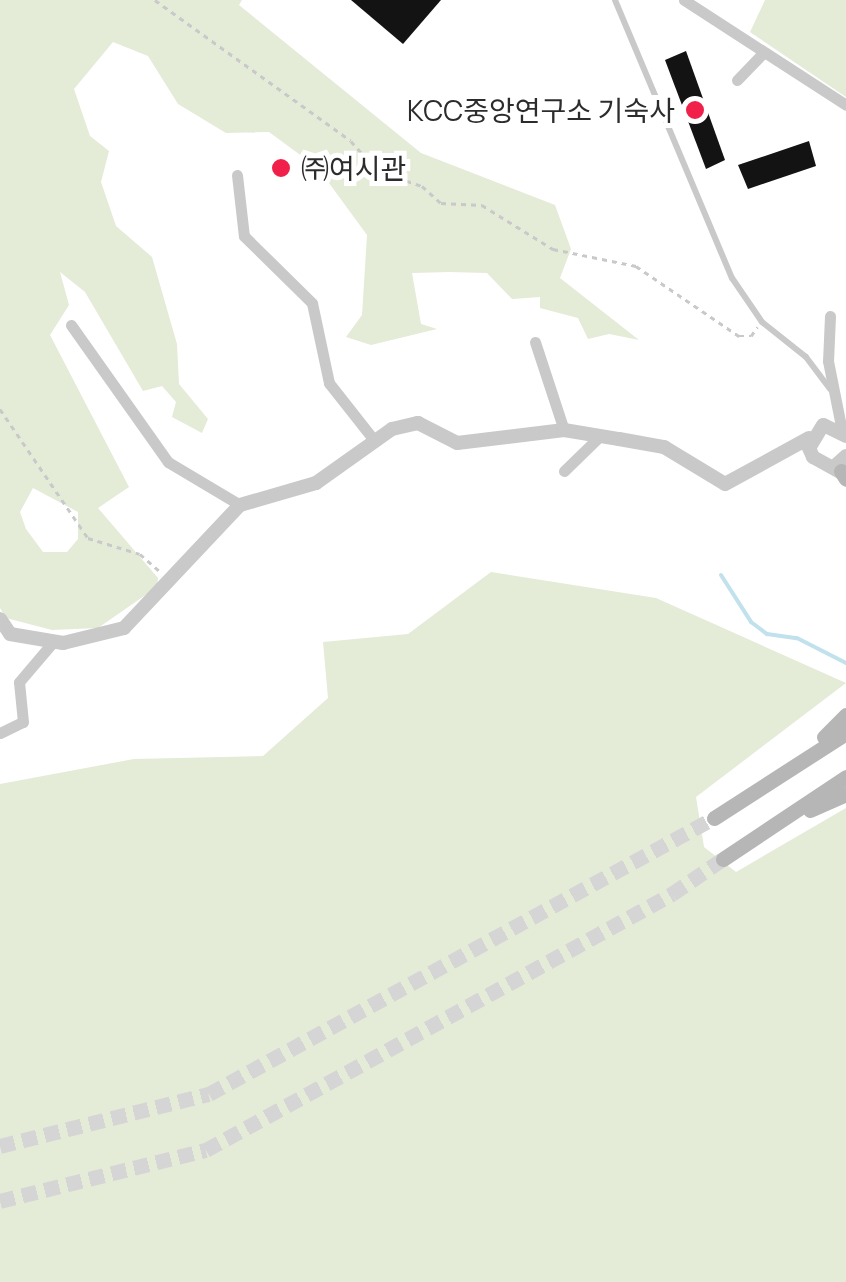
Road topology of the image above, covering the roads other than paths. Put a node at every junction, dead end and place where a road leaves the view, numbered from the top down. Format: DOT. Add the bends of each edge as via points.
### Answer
graph roads {
  1 [pos="615,0"];
  2 [pos="684,0"];
  3 [pos="763,53"];
  4 [pos="737,80"];
  5 [pos="846,105"];
  6 [pos="237,175"];
  7 [pos="830,316"];
  8 [pos="71,325"];
  9 [pos="535,342"];
  10 [pos="842,397"];
  11 [pos="564,430"];
  12 [pos="844,433"];
  13 [pos="600,436"];
  14 [pos="809,438"];
  15 [pos="374,440"];
  16 [pos="843,469"];
  17 [pos="564,471"];
  18 [pos="240,506"];
  19 [pos="0,620"];
  20 [pos="53,642"];
  21 [pos="846,715"];
  22 [pos="0,733"];
  23 [pos="846,733"];
  24 [pos="781,774"];
  25 [pos="846,777"];
  26 [pos="846,794"];
  27 [pos="714,818"];
  28 [pos="774,824"];
  29 [pos="723,859"];
  1 -- 10 [label="lane" via="732,278 761,320"];
  2 -- 3 [label="street"];
  3 -- 4 [label="street"];
  3 -- 5 [label="street"];
  6 -- 15 [label="street" via="244,236 312,303 328,383"];
  7 -- 10 [label="street" via="828,361"];
  8 -- 18 [label="street" via="168,462"];
  9 -- 11 [label="street"];
  10 -- 12 [label="street"];
  11 -- 13 [label="street"];
  11 -- 15 [label="street" via="457,443 418,423"];
  12 -- 14 [label="street" via="823,425"];
  13 -- 14 [label="street" via="664,447 724,484"];
  13 -- 17 [label="street"];
  14 -- 16 [label="street" via="812,457"];
  15 -- 18 [label="street" via="316,483"];
  18 -- 20 [label="street" via="124,628 76,643"];
  19 -- 20 [label="street" via="10,634"];
  20 -- 22 [label="street" via="19,682 23,722"];
  21 -- 24 [label="main road"];
  23 -- 24 [label="main road"];
  24 -- 27 [label="main road"];
  25 -- 28 [label="main road"];
  26 -- 28 [label="main road"];
  28 -- 29 [label="main road"];
}
